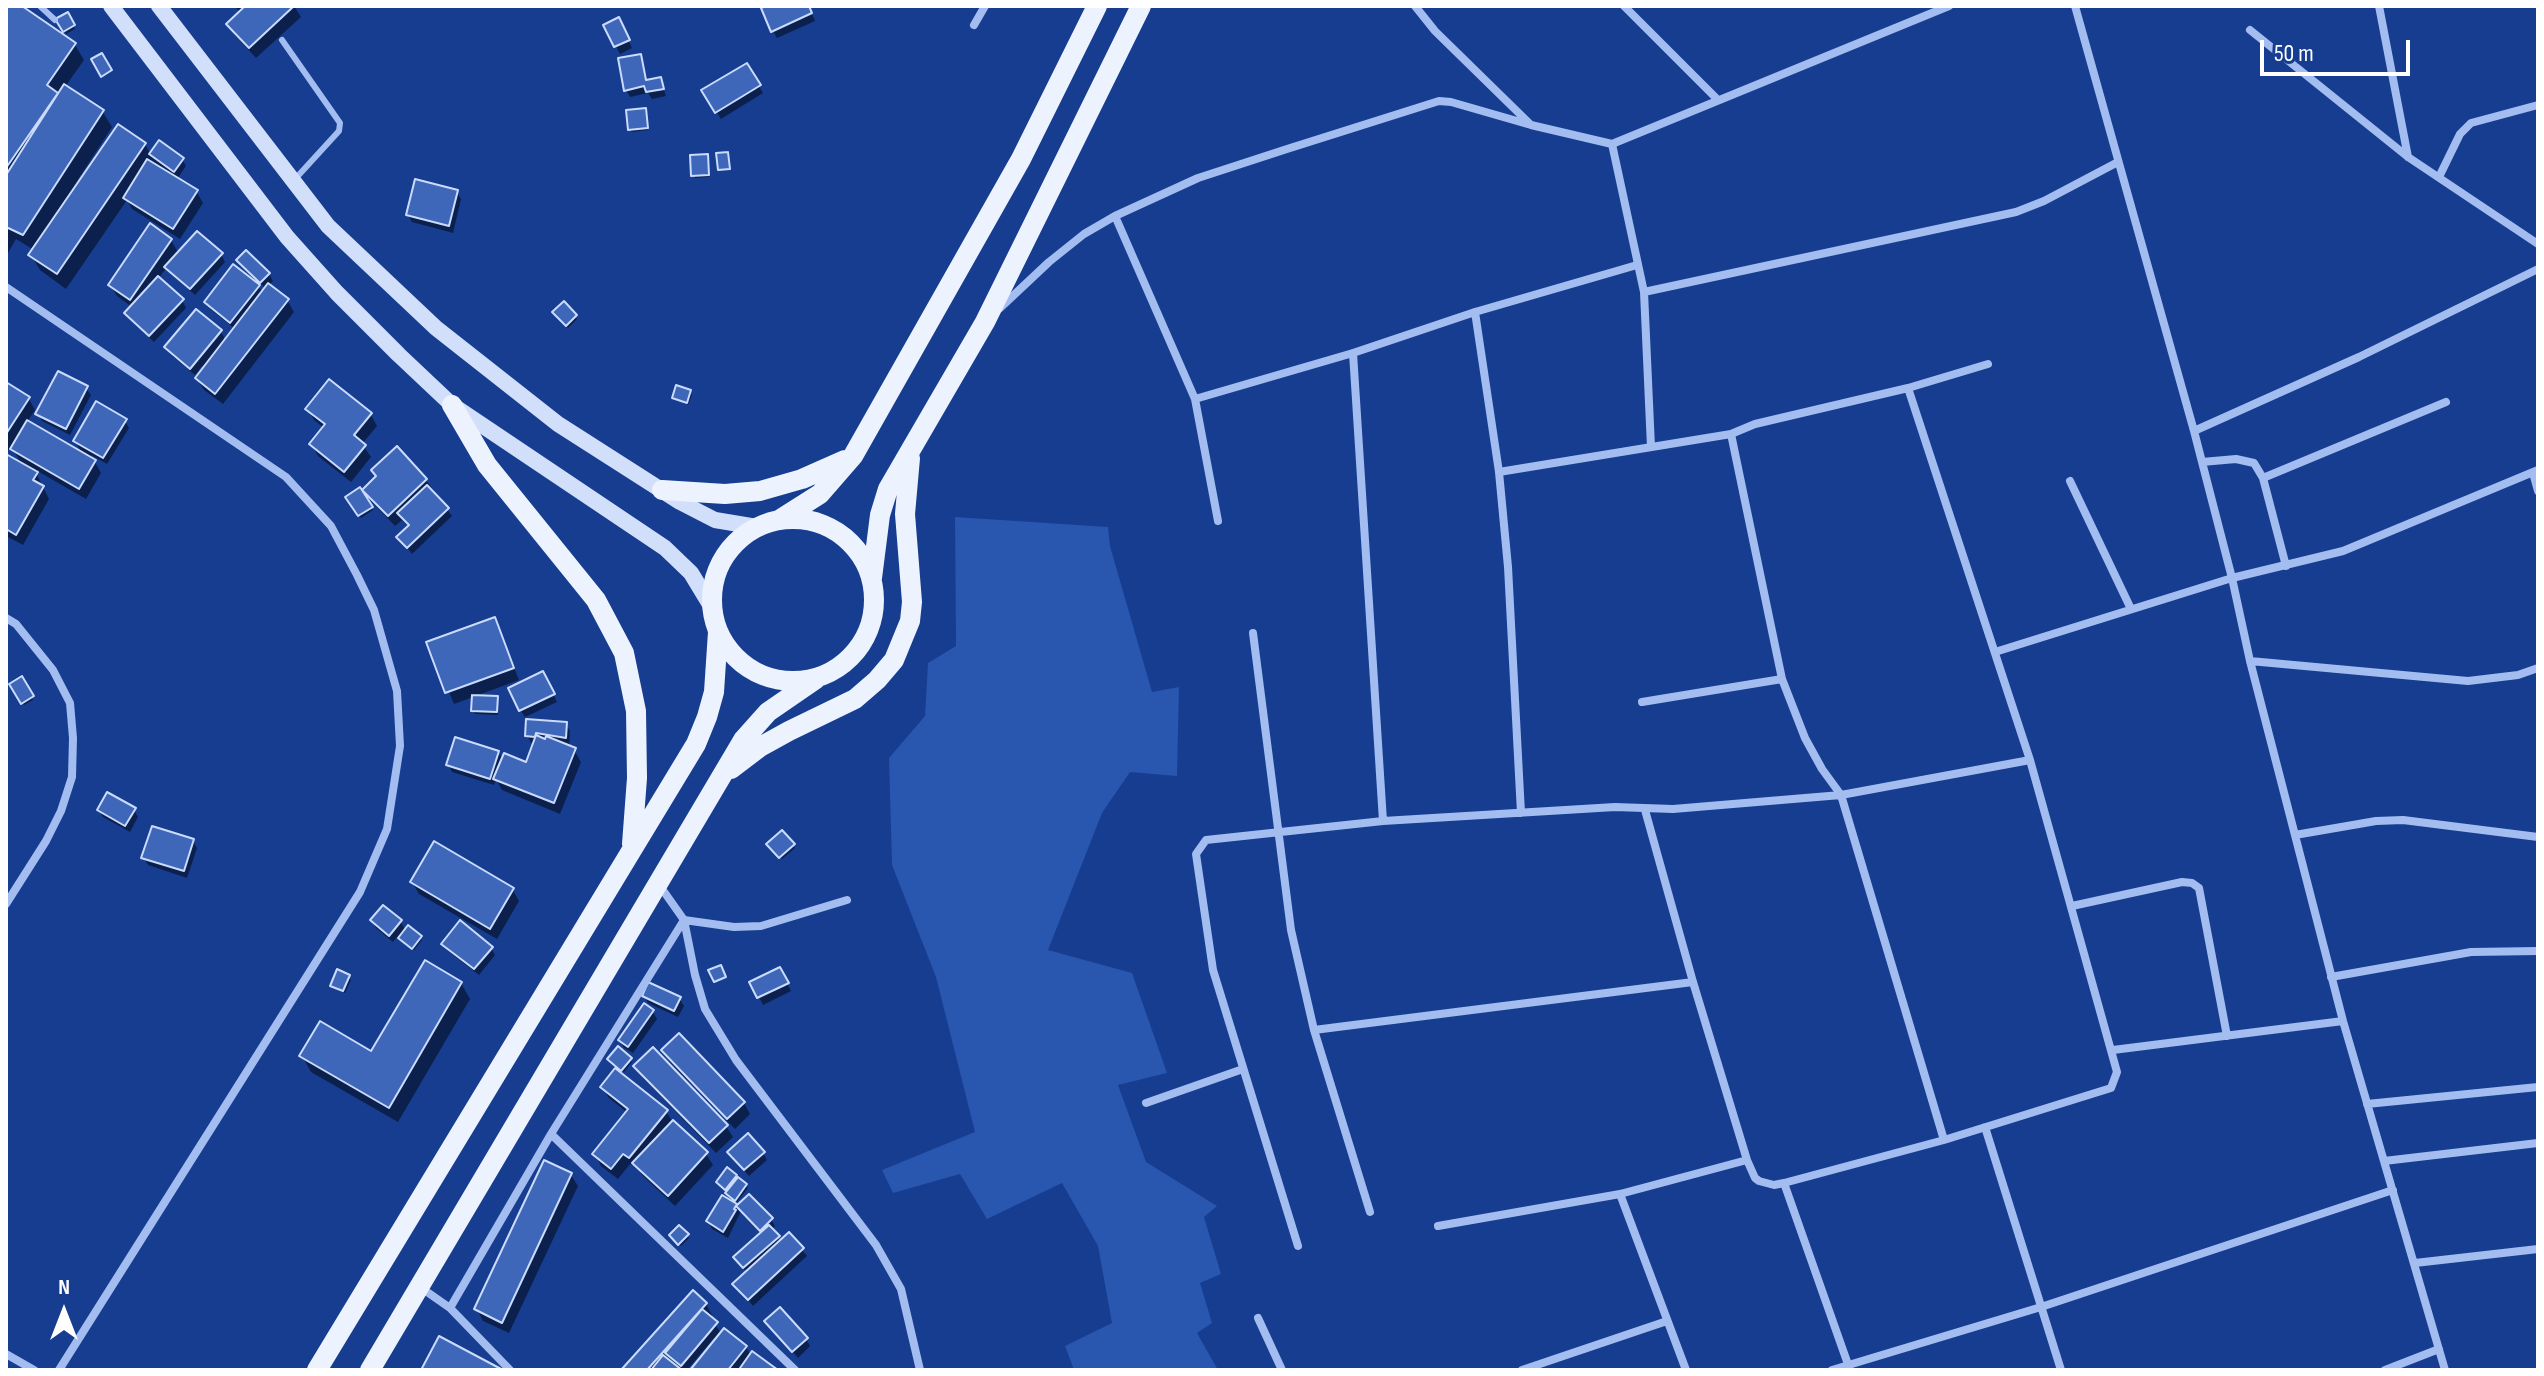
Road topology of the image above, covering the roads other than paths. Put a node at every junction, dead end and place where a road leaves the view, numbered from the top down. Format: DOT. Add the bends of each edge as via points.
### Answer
graph roads {
  1 [pos="40,6"];
  2 [pos="111,6"];
  3 [pos="159,6"];
  4 [pos="985,6"];
  5 [pos="1097,6"];
  6 [pos="1141,6"];
  7 [pos="1415,6"];
  8 [pos="1624,6"];
  9 [pos="1949,6"];
  10 [pos="2075,6"];
  11 [pos="2379,6"];
  12 [pos="55,20"];
  13 [pos="974,25"];
  14 [pos="2250,30"];
  15 [pos="282,40"];
  16 [pos="1717,99"];
  17 [pos="2538,105"];
  18 [pos="1531,125"];
  19 [pos="1612,144"];
  20 [pos="2408,157"];
  21 [pos="2118,162"];
  22 [pos="2439,177"];
  23 [pos="294,181"];
  24 [pos="1115,216"];
  25 [pos="2538,244"];
  26 [pos="1637,265"];
  27 [pos="2538,269"];
  28 [pos="6,287"];
  29 [pos="1644,292"];
  30 [pos="1475,312"];
  31 [pos="985,322"];
  32 [pos="1353,353"];
  33 [pos="1988,364"];
  34 [pos="1908,388"];
  35 [pos="1195,399"];
  36 [pos="2446,402"];
  37 [pos="452,405"];
  38 [pos="2194,431"];
  39 [pos="1731,434"];
  40 [pos="1651,447"];
  41 [pos="910,453"];
  42 [pos="853,456"];
  43 [pos="2202,462"];
  44 [pos="2535,471"];
  45 [pos="1499,472"];
  46 [pos="2263,478"];
  47 [pos="2070,481"];
  48 [pos="662,490"];
  49 [pos="2538,491"];
  50 [pos="779,520"];
  51 [pos="1218,521"];
  52 [pos="757,527"];
  53 [pos="2286,566"];
  54 [pos="872,578"];
  55 [pos="2232,578"];
  56 [pos="711,606"];
  57 [pos="2131,609"];
  58 [pos="6,618"];
  59 [pos="718,632"];
  60 [pos="1253,633"];
  61 [pos="1995,652"];
  62 [pos="2250,661"];
  63 [pos="2538,668"];
  64 [pos="816,679"];
  65 [pos="1782,679"];
  66 [pos="1642,702"];
  67 [pos="2030,760"];
  68 [pos="722,777"];
  69 [pos="1841,795"];
  70 [pos="1645,810"];
  71 [pos="1521,813"];
  72 [pos="1383,821"];
  73 [pos="1277,831"];
  74 [pos="2295,835"];
  75 [pos="2538,837"];
  76 [pos="632,846"];
  77 [pos="659,885"];
  78 [pos="847,900"];
  79 [pos="6,904"];
  80 [pos="2072,906"];
  81 [pos="684,920"];
  82 [pos="2538,951"];
  83 [pos="2331,977"];
  84 [pos="1693,982"];
  85 [pos="2343,1021"];
  86 [pos="1314,1030"];
  87 [pos="2227,1036"];
  88 [pos="2113,1050"];
  89 [pos="1243,1069"];
  90 [pos="2538,1087"];
  91 [pos="1146,1103"];
  92 [pos="2367,1104"];
  93 [pos="1985,1127"];
  94 [pos="551,1134"];
  95 [pos="1944,1140"];
  96 [pos="2538,1143"];
  97 [pos="1747,1160"];
  98 [pos="2384,1161"];
  99 [pos="1784,1183"];
  100 [pos="2393,1190"];
  101 [pos="1620,1194"];
  102 [pos="1370,1212"];
  103 [pos="1438,1226"];
  104 [pos="1298,1246"];
  105 [pos="2538,1249"];
  106 [pos="2415,1263"];
  107 [pos="419,1287"];
  108 [pos="2041,1307"];
  109 [pos="450,1308"];
  110 [pos="1258,1318"];
  111 [pos="1667,1321"];
  112 [pos="2439,1349"];
  113 [pos="6,1354"];
  114 [pos="1849,1367"];
  115 [pos="34,1370"];
  116 [pos="59,1370"];
  117 [pos="317,1370"];
  118 [pos="370,1370"];
  119 [pos="510,1370"];
  120 [pos="795,1370"];
  121 [pos="920,1370"];
  122 [pos="1282,1370"];
  123 [pos="1522,1370"];
  124 [pos="1686,1370"];
  125 [pos="1832,1370"];
  126 [pos="2061,1370"];
  127 [pos="2385,1370"];
  128 [pos="2445,1370"];
  1 -- 12 [label="lane"];
  2 -- 37 [label="main road" via="287,237"];
  3 -- 23 [label="main road"];
  4 -- 13 [label="street"];
  5 -- 42 [label="main road" via="1021,159"];
  6 -- 31 [label="main road"];
  7 -- 18 [label="street"];
  8 -- 16 [label="street"];
  9 -- 16 [label="street"];
  10 -- 21 [label="street"];
  11 -- 20 [label="street"];
  14 -- 20 [label="street"];
  15 -- 23 [label="lane" via="340,123 339,131"];
  16 -- 19 [label="street"];
  17 -- 22 [label="street" via="2471,123"];
  18 -- 19 [label="street"];
  18 -- 24 [label="street" via="1439,101 1198,178"];
  19 -- 26 [label="street"];
  20 -- 22 [label="street"];
  21 -- 29 [label="street" via="2016,212"];
  21 -- 38 [label="street"];
  22 -- 25 [label="street"];
  23 -- 48 [label="main road" via="328,226 436,328 558,424"];
  24 -- 31 [label="street" via="1049,262"];
  24 -- 35 [label="street"];
  26 -- 29 [label="street"];
  26 -- 30 [label="street"];
  27 -- 38 [label="street"];
  28 -- 116 [label="street" via="286,477 331,526 374,610 397,691 399,719 387,829 360,892"];
  29 -- 40 [label="street"];
  30 -- 32 [label="street"];
  30 -- 45 [label="street"];
  31 -- 41 [label="main road"];
  32 -- 35 [label="street"];
  32 -- 72 [label="street"];
  33 -- 34 [label="street"];
  34 -- 39 [label="street"];
  34 -- 61 [label="street"];
  35 -- 51 [label="street"];
  36 -- 46 [label="street"];
  37 -- 56 [label="main road" via="665,548 691,573"];
  37 -- 76 [label="main road" via="487,465 596,600 624,653 636,722"];
  38 -- 43 [label="street"];
  39 -- 40 [label="street"];
  39 -- 65 [label="street"];
  40 -- 45 [label="street"];
  41 -- 54 [label="main road" via="883,502"];
  41 -- 68 [label="main road" via="905,514 912,602 894,660 867,691 770,742"];
  42 -- 48 [label="main road" via="760,491"];
  42 -- 50 [label="main road" via="820,494"];
  43 -- 46 [label="street" via="2254,463"];
  43 -- 55 [label="street"];
  44 -- 49 [label="street"];
  44 -- 53 [label="street" via="2343,551"];
  45 -- 71 [label="street"];
  46 -- 53 [label="street"];
  47 -- 57 [label="street"];
  48 -- 52 [label="main road" via="715,520"];
  50 -- 52 [label="main road"];
  50 -- 54 [label="main road" via="803,519 846,538"];
  52 -- 56 [label="main road" via="722,559"];
  53 -- 55 [label="street"];
  54 -- 64 [label="main road" via="873,620 865,639 853,657"];
  55 -- 57 [label="street"];
  55 -- 62 [label="street"];
  56 -- 59 [label="main road"];
  57 -- 61 [label="street"];
  58 -- 79 [label="street" via="53,670 70,703 73,738 72,777 61,811"];
  59 -- 64 [label="main road" via="734,657 758,674 787,682"];
  59 -- 76 [label="main road" via="707,717 696,744"];
  60 -- 73 [label="street"];
  61 -- 67 [label="street"];
  62 -- 63 [label="street" via="2468,681"];
  62 -- 74 [label="street"];
  64 -- 68 [label="main road" via="755,725"];
  65 -- 66 [label="street"];
  65 -- 69 [label="street" via="1805,738"];
  67 -- 69 [label="street"];
  67 -- 80 [label="street"];
  68 -- 77 [label="main road"];
  69 -- 70 [label="street"];
  69 -- 95 [label="street"];
  70 -- 71 [label="street"];
  70 -- 84 [label="street"];
  71 -- 72 [label="street"];
  72 -- 73 [label="street"];
  73 -- 86 [label="street" via="1291,930"];
  73 -- 89 [label="street" via="1206,840 1196,854 1213,970"];
  74 -- 75 [label="street" via="2403,820"];
  74 -- 83 [label="street"];
  76 -- 117 [label="main road"];
  77 -- 81 [label="street"];
  77 -- 107 [label="main road"];
  78 -- 81 [label="street" via="761,926"];
  80 -- 87 [label="street" via="2182,882 2199,888"];
  80 -- 88 [label="street"];
  81 -- 94 [label="street"];
  81 -- 121 [label="street" via="705,1009 736,1060 876,1245 905,1300"];
  82 -- 83 [label="street" via="2471,952"];
  83 -- 85 [label="street"];
  84 -- 86 [label="street"];
  84 -- 97 [label="street"];
  85 -- 87 [label="street"];
  85 -- 92 [label="street"];
  86 -- 102 [label="street"];
  87 -- 88 [label="street"];
  88 -- 93 [label="street" via="2117,1072 2111,1088"];
  89 -- 91 [label="street"];
  89 -- 104 [label="street"];
  90 -- 92 [label="street"];
  92 -- 98 [label="street"];
  93 -- 95 [label="street"];
  93 -- 108 [label="street"];
  94 -- 109 [label="street"];
  94 -- 120 [label="street"];
  95 -- 99 [label="street"];
  96 -- 98 [label="street"];
  97 -- 99 [label="street" via="1759,1181"];
  97 -- 101 [label="street"];
  98 -- 100 [label="street"];
  99 -- 114 [label="street"];
  100 -- 106 [label="street"];
  100 -- 108 [label="street"];
  101 -- 103 [label="street"];
  101 -- 111 [label="street"];
  105 -- 106 [label="street"];
  106 -- 112 [label="street"];
  107 -- 109 [label="street"];
  107 -- 118 [label="main road"];
  108 -- 114 [label="street"];
  108 -- 126 [label="street"];
  109 -- 119 [label="street"];
  110 -- 122 [label="street"];
  111 -- 123 [label="street"];
  111 -- 124 [label="street"];
  112 -- 127 [label="street"];
  112 -- 128 [label="street"];
  113 -- 115 [label="street"];
  114 -- 125 [label="street"];
}
